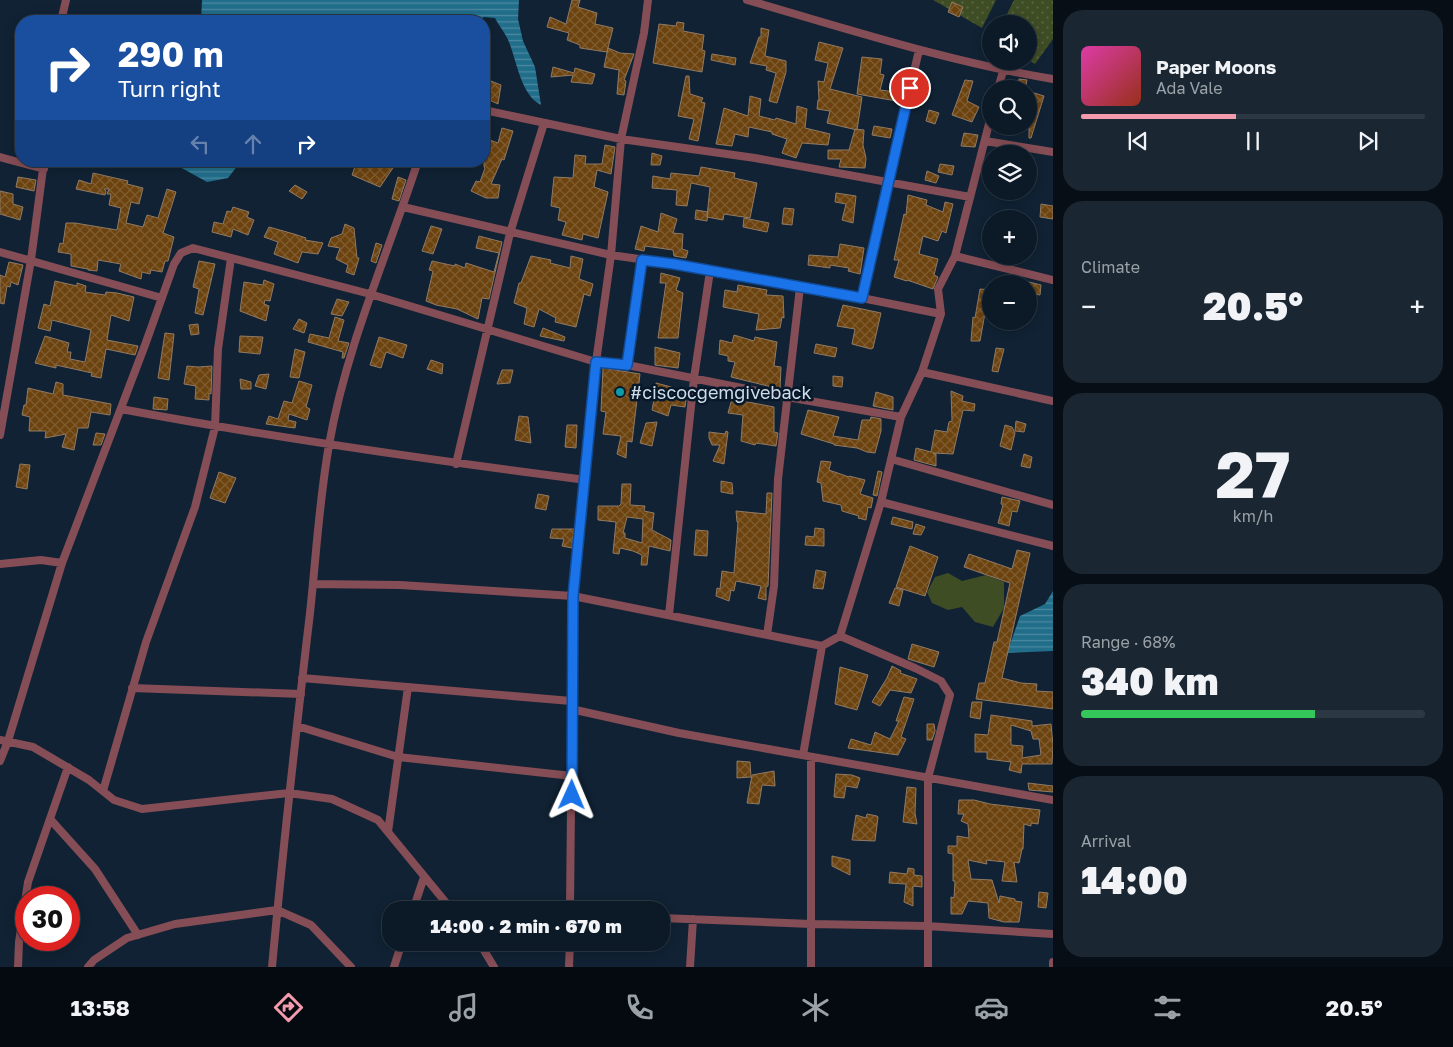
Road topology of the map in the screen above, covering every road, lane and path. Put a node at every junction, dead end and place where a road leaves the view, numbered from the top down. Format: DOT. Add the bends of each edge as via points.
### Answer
graph roads {
  1 [pos="66,0"];
  2 [pos="648,0"];
  3 [pos="747,0"];
  4 [pos="62,15"];
  5 [pos="919,50"];
  6 [pos="1003,71"];
  7 [pos="1053,79"];
  8 [pos="1000,80"];
  9 [pos="490,111"];
  10 [pos="544,123"];
  11 [pos="986,135"];
  12 [pos="621,139"];
  13 [pos="985,141"];
  14 [pos="1053,152"];
  15 [pos="0,157"];
  16 [pos="15,160"];
  17 [pos="44,167"];
  18 [pos="416,167"];
  19 [pos="889,183"];
  20 [pos="970,197"];
  21 [pos="403,207"];
  22 [pos="510,233"];
  23 [pos="0,252"];
  24 [pos="611,255"];
  25 [pos="955,256"];
  26 [pos="231,258"];
  27 [pos="31,260"];
  28 [pos="642,260"];
  29 [pos="710,271"];
  30 [pos="1053,280"];
  31 [pos="800,287"];
  32 [pos="370,294"];
  33 [pos="162,298"];
  34 [pos="862,298"];
  35 [pos="941,314"];
  36 [pos="489,329"];
  37 [pos="596,362"];
  38 [pos="627,365"];
  39 [pos="922,372"];
  40 [pos="694,378"];
  41 [pos="788,397"];
  42 [pos="1053,401"];
  43 [pos="121,409"];
  44 [pos="901,417"];
  45 [pos="215,427"];
  46 [pos="0,436"];
  47 [pos="329,445"];
  48 [pos="891,459"];
  49 [pos="456,464"];
  50 [pos="586,480"];
  51 [pos="880,502"];
  52 [pos="1053,505"];
  53 [pos="1053,546"];
  54 [pos="62,563"];
  55 [pos="0,564"];
  56 [pos="313,584"];
  57 [pos="573,596"];
  58 [pos="669,615"];
  59 [pos="767,635"];
  60 [pos="840,636"];
  61 [pos="822,646"];
  62 [pos="302,678"];
  63 [pos="408,687"];
  64 [pos="132,688"];
  65 [pos="301,694"];
  66 [pos="571,705"];
  67 [pos="297,726"];
  68 [pos="4,740"];
  69 [pos="807,756"];
  70 [pos="398,757"];
  71 [pos="0,761"];
  72 [pos="68,767"];
  73 [pos="572,776"];
  74 [pos="928,778"];
  75 [pos="102,791"];
  76 [pos="289,794"];
  77 [pos="1053,800"];
  78 [pos="50,819"];
  79 [pos="388,832"];
  80 [pos="424,877"];
  81 [pos="416,901"];
  82 [pos="444,901"];
  83 [pos="570,901"];
  84 [pos="277,910"];
  85 [pos="670,918"];
  86 [pos="693,919"];
  87 [pos="811,924"];
  88 [pos="928,926"];
  89 [pos="1053,934"];
  90 [pos="138,935"];
  91 [pos="399,951"];
  92 [pos="484,951"];
  93 [pos="570,951"];
  94 [pos="1053,962"];
  95 [pos="18,967"];
  96 [pos="88,967"];
  97 [pos="272,967"];
  98 [pos="351,967"];
  99 [pos="394,967"];
  100 [pos="494,967"];
  101 [pos="569,967"];
  102 [pos="690,967"];
  103 [pos="811,967"];
  104 [pos="928,967"];
  105 [pos="1053,967"];
  1 -- 4 [label="street"];
  2 -- 12 [label="street"];
  3 -- 5 [label="street"];
  5 -- 6 [label="street"];
  5 -- 19 [label="street"];
  6 -- 7 [label="street"];
  6 -- 8 [label="street"];
  9 -- 10 [label="street"];
  10 -- 12 [label="street"];
  10 -- 22 [label="street"];
  11 -- 13 [label="street"];
  12 -- 19 [label="street" via="755,158"];
  12 -- 24 [label="street"];
  13 -- 14 [label="street"];
  13 -- 20 [label="street"];
  15 -- 16 [label="street"];
  17 -- 27 [label="street"];
  18 -- 21 [label="street"];
  19 -- 20 [label="street"];
  19 -- 34 [label="street"];
  20 -- 25 [label="street"];
  21 -- 22 [label="street"];
  21 -- 32 [label="street"];
  22 -- 24 [label="street"];
  22 -- 36 [label="street"];
  23 -- 27 [label="street"];
  24 -- 28 [label="street"];
  24 -- 37 [label="street"];
  25 -- 30 [label="street"];
  25 -- 35 [label="street" via="938,289"];
  26 -- 32 [label="street"];
  26 -- 33 [label="street" via="192,248 180,253"];
  26 -- 45 [label="street" via="218,349"];
  27 -- 33 [label="street"];
  27 -- 46 [label="street"];
  28 -- 29 [label="street"];
  28 -- 38 [label="street"];
  29 -- 31 [label="street"];
  29 -- 40 [label="street"];
  31 -- 34 [label="street"];
  31 -- 41 [label="street"];
  32 -- 36 [label="street"];
  32 -- 47 [label="street" via="346,370"];
  33 -- 43 [label="street"];
  34 -- 35 [label="street"];
  35 -- 39 [label="street"];
  36 -- 37 [label="street"];
  36 -- 49 [label="street"];
  37 -- 38 [label="street"];
  37 -- 50 [label="street"];
  38 -- 40 [label="street"];
  39 -- 42 [label="street"];
  39 -- 44 [label="street"];
  40 -- 41 [label="street"];
  40 -- 58 [label="street"];
  41 -- 44 [label="street"];
  41 -- 59 [label="street" via="778,479 774,586"];
  43 -- 45 [label="street"];
  43 -- 54 [label="street"];
  44 -- 48 [label="street"];
  45 -- 47 [label="street"];
  45 -- 64 [label="street" via="195,507"];
  47 -- 49 [label="street"];
  47 -- 56 [label="street"];
  48 -- 51 [label="street"];
  48 -- 52 [label="street"];
  49 -- 50 [label="street"];
  50 -- 57 [label="street"];
  51 -- 53 [label="street"];
  51 -- 60 [label="street"];
  54 -- 55 [label="street" via="41,560"];
  54 -- 68 [label="street"];
  56 -- 57 [label="street" via="400,585"];
  56 -- 62 [label="street"];
  57 -- 58 [label="street"];
  57 -- 66 [label="street"];
  58 -- 59 [label="street"];
  59 -- 61 [label="street"];
  60 -- 61 [label="street"];
  60 -- 74 [label="street" via="941,681 950,695"];
  61 -- 69 [label="street"];
  62 -- 63 [label="street"];
  62 -- 65 [label="street"];
  63 -- 66 [label="street"];
  63 -- 70 [label="street"];
  64 -- 65 [label="street"];
  64 -- 75 [label="street"];
  65 -- 67 [label="street"];
  66 -- 69 [label="street" via="679,733"];
  66 -- 73 [label="street"];
  67 -- 70 [label="street"];
  67 -- 76 [label="street"];
  68 -- 71 [label="street"];
  68 -- 72 [label="street" via="34,746"];
  69 -- 74 [label="street"];
  69 -- 87 [label="street"];
  70 -- 73 [label="street"];
  70 -- 79 [label="street"];
  72 -- 75 [label="street"];
  72 -- 78 [label="street"];
  73 -- 83 [label="street"];
  74 -- 77 [label="street"];
  74 -- 88 [label="street"];
  75 -- 76 [label="street" via="114,800 142,809"];
  76 -- 79 [label="street" via="332,799 378,820"];
  76 -- 84 [label="street"];
  78 -- 90 [label="street" via="95,869"];
  78 -- 95 [label="street" via="28,882"];
  79 -- 80 [label="street"];
  80 -- 81 [label="street"];
  80 -- 82 [label="street"];
  84 -- 90 [label="street" via="175,924"];
  84 -- 97 [label="street"];
  84 -- 98 [label="street" via="310,925"];
  85 -- 86 [label="street"];
  86 -- 87 [label="street"];
  86 -- 102 [label="street"];
  87 -- 88 [label="street"];
  87 -- 103 [label="street"];
  88 -- 89 [label="street"];
  88 -- 104 [label="street"];
  90 -- 96 [label="street" via="127,938"];
  91 -- 99 [label="street"];
  92 -- 100 [label="street"];
  93 -- 101 [label="street"];
  94 -- 105 [label="street"];
}
